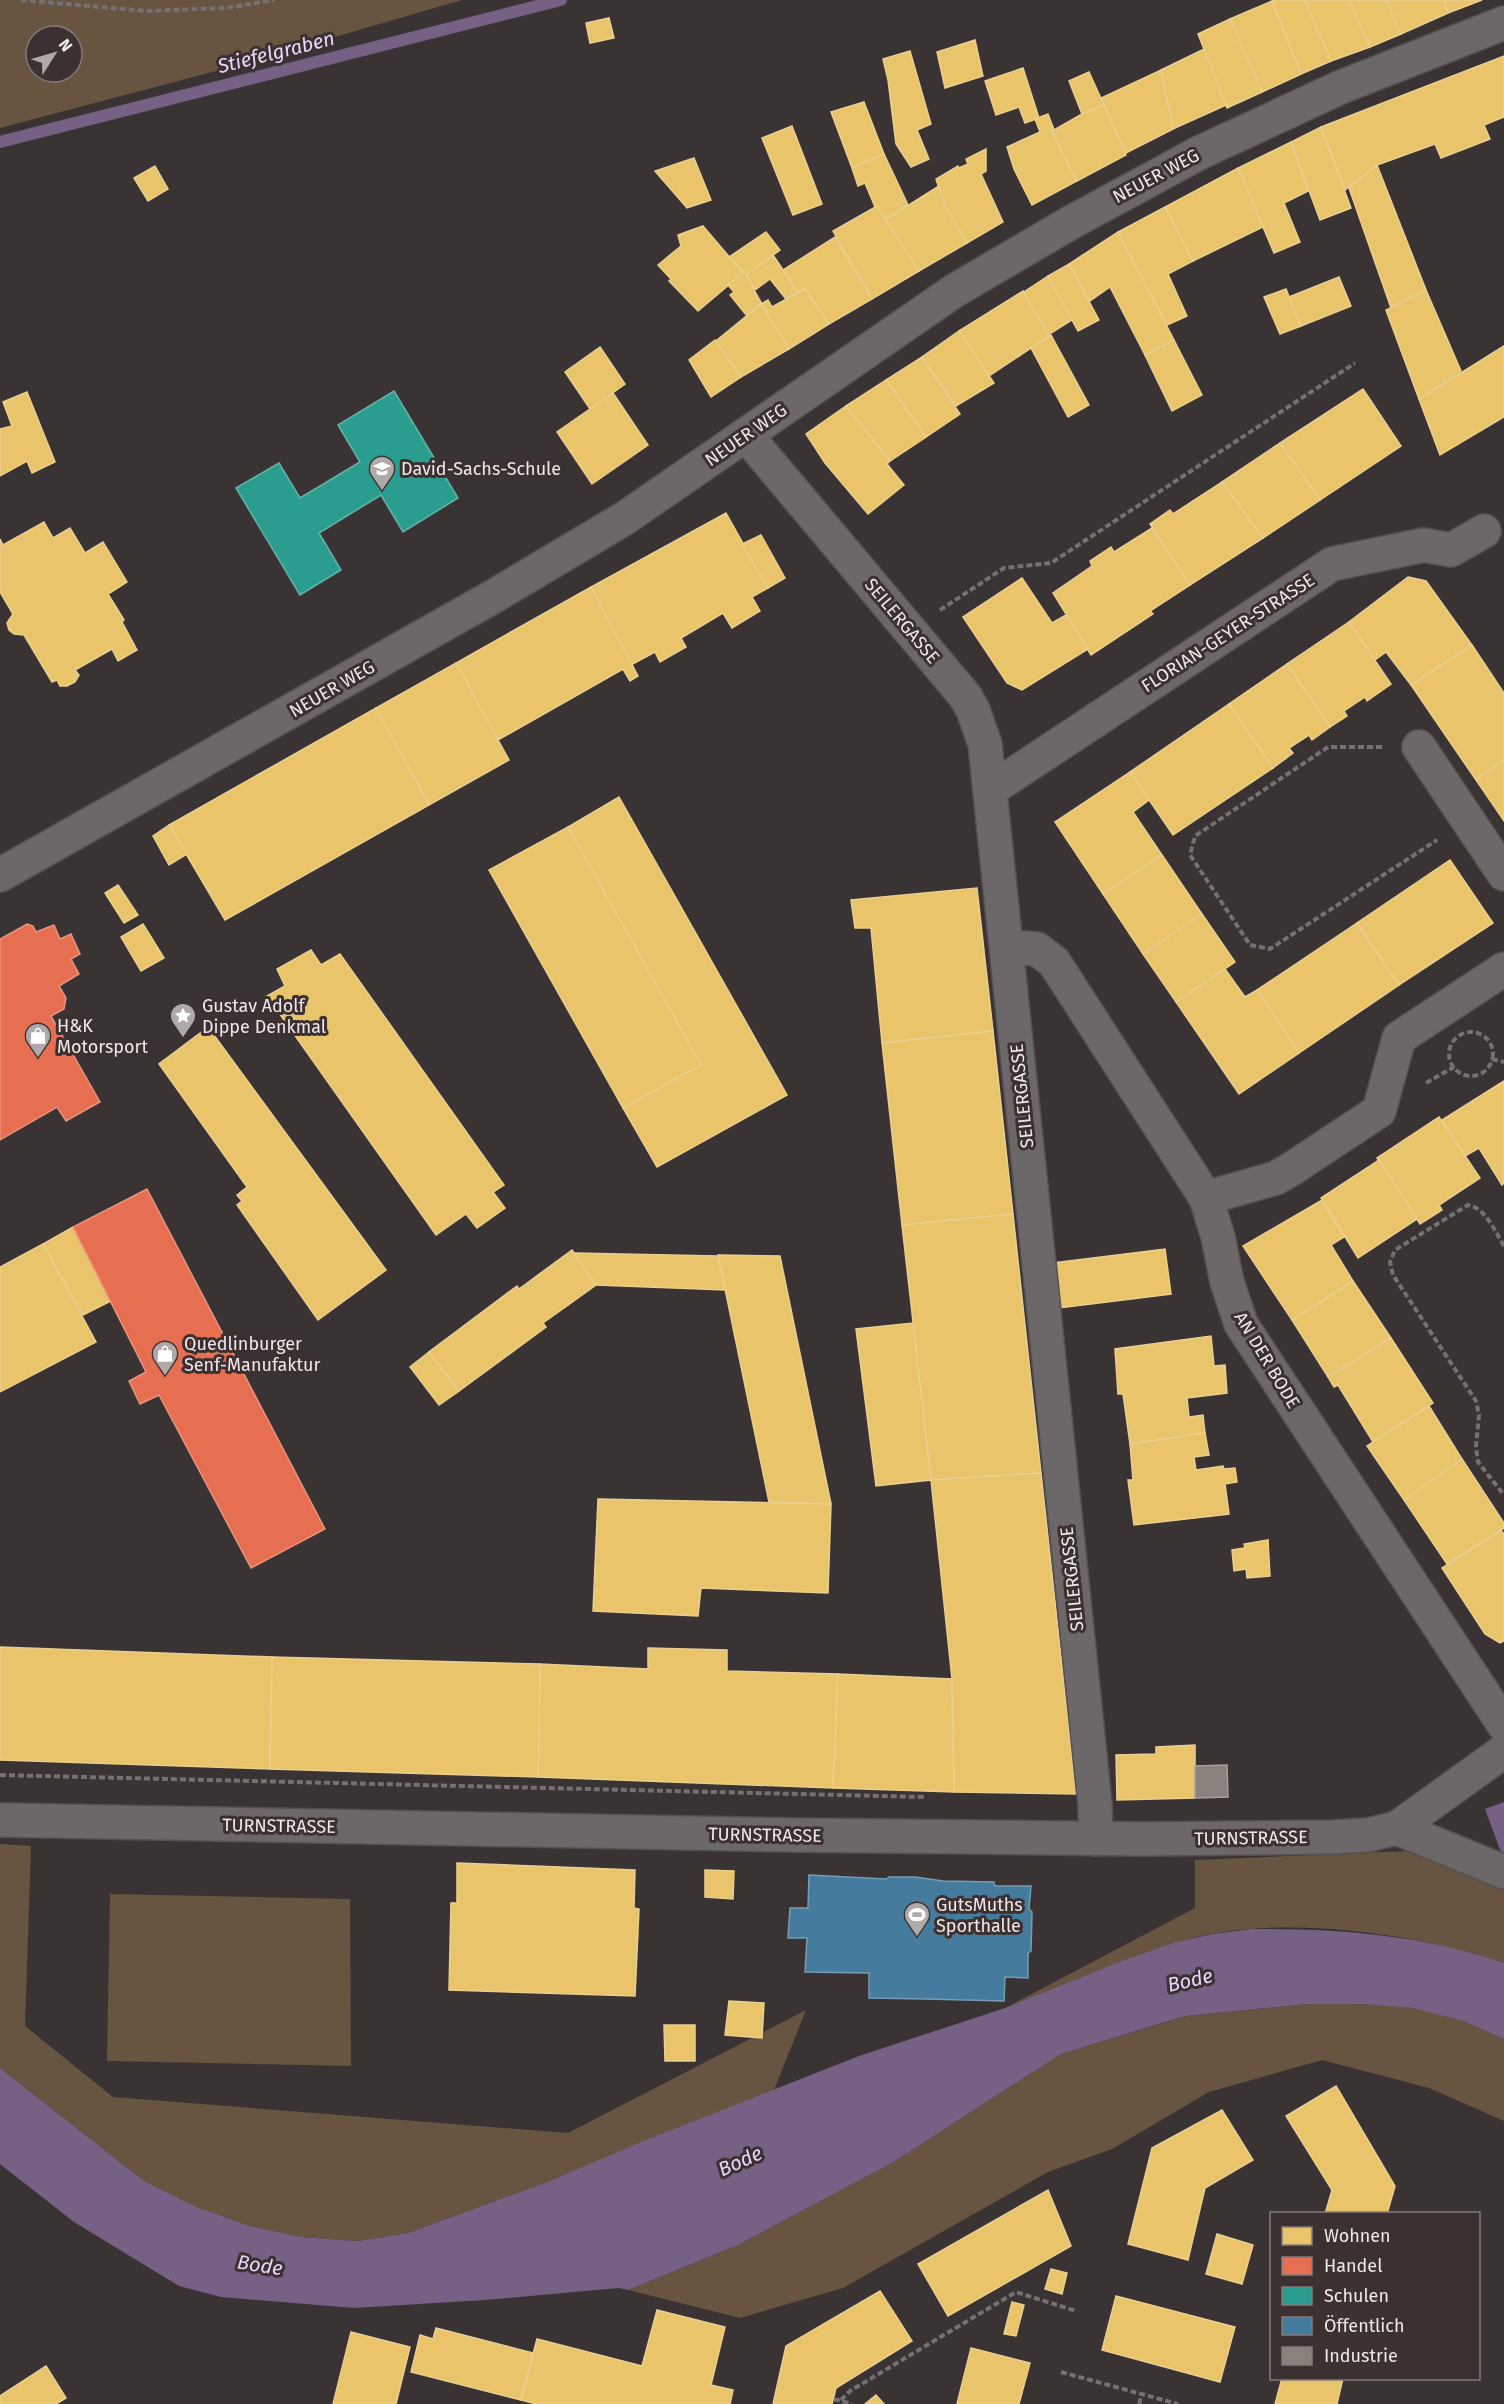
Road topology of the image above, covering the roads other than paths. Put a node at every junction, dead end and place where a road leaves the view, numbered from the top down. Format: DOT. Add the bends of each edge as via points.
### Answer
graph roads {
  1 [pos="1504,23"];
  2 [pos="746,435"];
  3 [pos="1484,531"];
  4 [pos="1419,747"];
  5 [pos="990,790"];
  6 [pos="1504,874"];
  7 [pos="0,875"];
  8 [pos="1007,947"];
  9 [pos="1504,969"];
  10 [pos="1206,1198"];
  11 [pos="1504,1725"];
  12 [pos="1504,1751"];
  13 [pos="0,1820"];
  14 [pos="1397,1828"];
  15 [pos="1096,1839"];
  16 [pos="1504,1872"];
  1 -- 2 [label="street, NEUER WEG" via="1341,87 1189,158 954,291"];
  2 -- 5 [label="street, SEILERGASSE" via="965,696 985,744"];
  2 -- 7 [label="street, NEUER WEG" via="625,518 496,595"];
  3 -- 5 [label="street, FLORIAN-GEYER-STRASSE" via="1451,550 1424,544 1332,564"];
  4 -- 6 [label="street"];
  5 -- 8 [label="street, SEILERGASSE"];
  8 -- 10 [label="street, AN DER BODE" via="1037,949 1053,962"];
  8 -- 15 [label="street, SEILERGASSE"];
  9 -- 10 [label="street" via="1399,1038 1379,1111 1276,1178"];
  10 -- 11 [label="street, AN DER BODE" via="1241,1324"];
  12 -- 14 [label="street, TURNSTRASSE"];
  13 -- 15 [label="street, TURNSTRASSE"];
  14 -- 15 [label="street, TURNSTRASSE" via="1333,1837"];
  14 -- 16 [label="street"];
}
